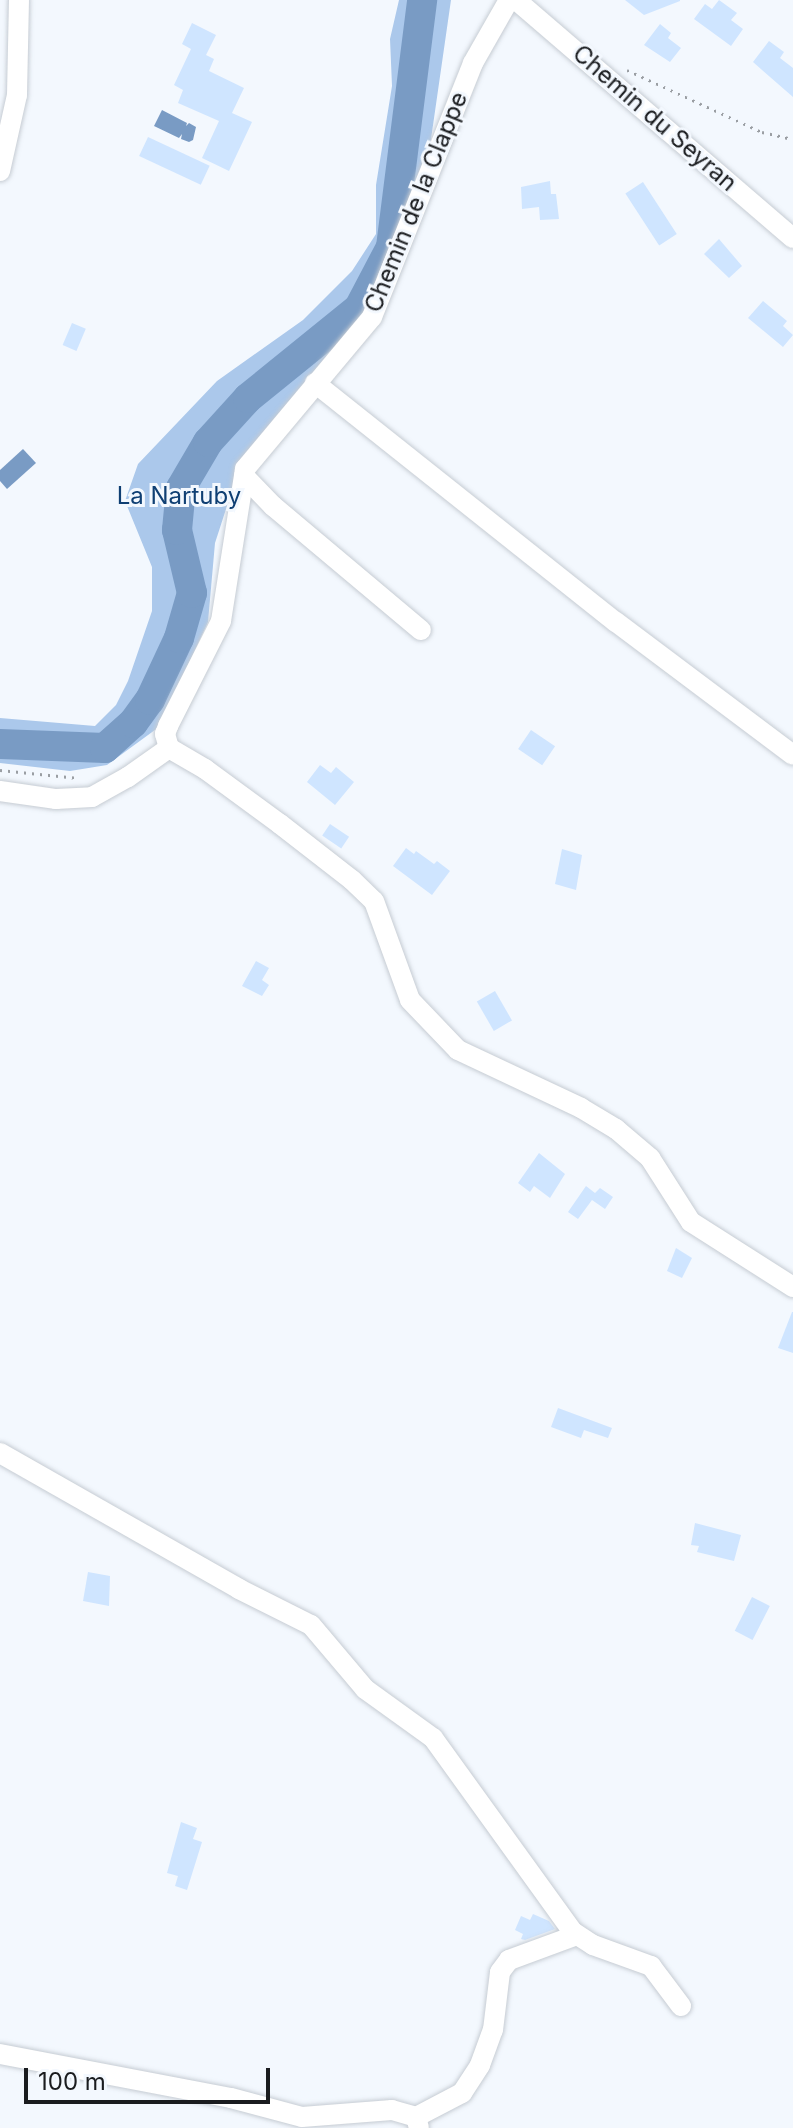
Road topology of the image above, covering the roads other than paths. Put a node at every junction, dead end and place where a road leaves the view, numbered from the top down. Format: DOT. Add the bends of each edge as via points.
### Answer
graph roads {
  1 [pos="19,0"];
  2 [pos="509,0"];
  3 [pos="516,0"];
  4 [pos="0,171"];
  5 [pos="793,238"];
  6 [pos="315,383"];
  7 [pos="244,476"];
  8 [pos="421,630"];
  9 [pos="169,748"];
  10 [pos="793,755"];
  11 [pos="0,791"];
  12 [pos="793,1287"];
  13 [pos="0,1453"];
  14 [pos="577,1935"];
  15 [pos="681,2006"];
  16 [pos="0,2054"];
  17 [pos="417,2123"];
  1 -- 4 [label="street" via="17,95"];
  2 -- 6 [label="street, Chemin de la Clappe" via="473,63 372,317"];
  3 -- 5 [label="street, Chemin du Seyran"];
  6 -- 7 [label="street, Chemin de la Clappe"];
  6 -- 10 [label="street"];
  7 -- 8 [label="street"];
  7 -- 9 [label="street, Chemin de la Clappe" via="221,621 168,726"];
  9 -- 11 [label="street" via="92,797 56,799"];
  9 -- 12 [label="street" via="280,824 374,901 410,1000 458,1050 616,1129 650,1158 691,1222"];
  13 -- 14 [label="street" via="311,1625 365,1689 433,1738"];
  14 -- 15 [label="street" via="651,1966"];
  14 -- 17 [label="street" via="509,1960 500,1972 493,2030 480,2065 462,2093"];
  16 -- 17 [label="street" via="231,2098 302,2117 392,2110"];
}
